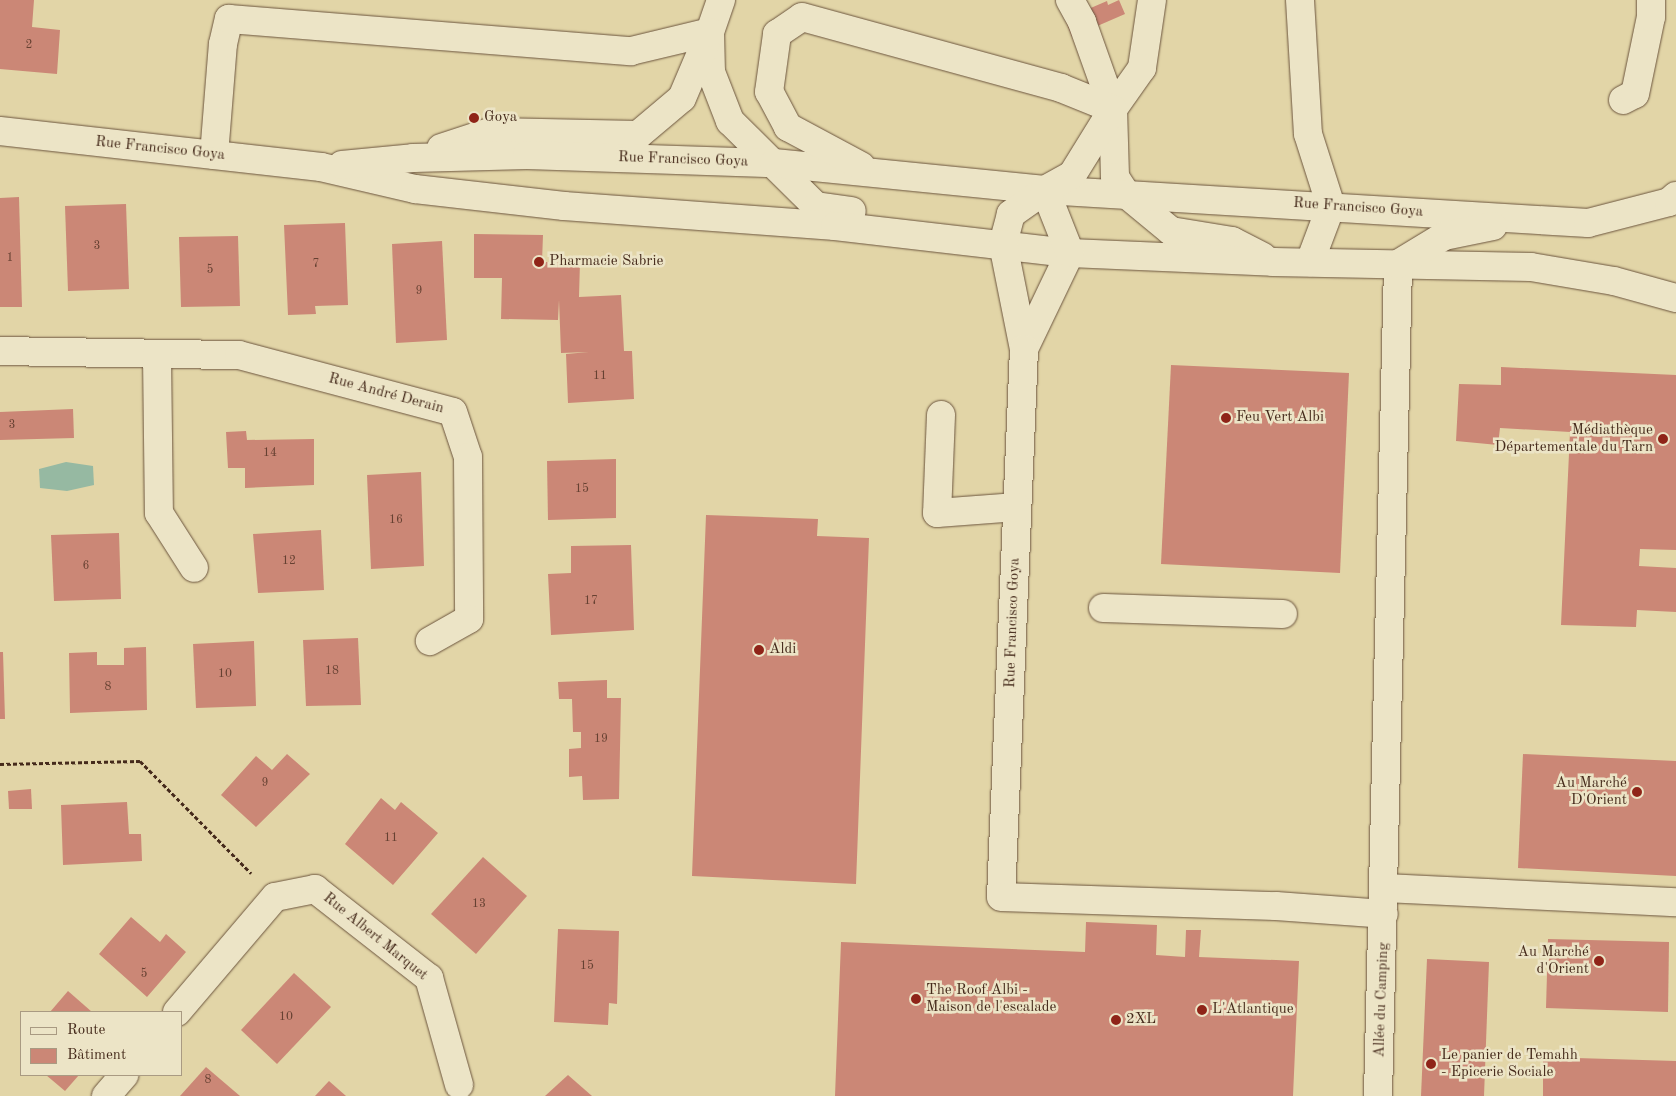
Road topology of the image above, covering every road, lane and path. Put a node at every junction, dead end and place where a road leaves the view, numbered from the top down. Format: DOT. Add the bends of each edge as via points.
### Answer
graph roads {
  1 [pos="721,0"];
  2 [pos="1070,0"];
  3 [pos="1152,0"];
  4 [pos="1300,0"];
  5 [pos="1651,0"];
  6 [pos="710,32"];
  7 [pos="1623,100"];
  8 [pos="1113,109"];
  9 [pos="0,131"];
  10 [pos="214,155"];
  11 [pos="413,158"];
  12 [pos="774,163"];
  13 [pos="321,167"];
  14 [pos="873,173"];
  15 [pos="1045,190"];
  16 [pos="1126,194"];
  17 [pos="1673,199"];
  18 [pos="1331,206"];
  19 [pos="1527,219"];
  20 [pos="916,234"];
  21 [pos="1003,244"];
  22 [pos="1070,253"];
  23 [pos="1273,262"];
  24 [pos="1310,262"];
  25 [pos="1398,264"];
  26 [pos="1676,298"];
  27 [pos="1024,349"];
  28 [pos="0,351"];
  29 [pos="157,354"];
  30 [pos="941,415"];
  31 [pos="1018,507"];
  32 [pos="194,568"];
  33 [pos="1103,608"];
  34 [pos="1282,614"];
  35 [pos="430,641"];
  36 [pos="0,764"];
  37 [pos="275,897"];
  38 [pos="1385,902"];
  39 [pos="1676,902"];
  40 [pos="178,1011"];
  41 [pos="123,1076"];
  42 [pos="459,1084"];
  43 [pos="106,1096"];
  44 [pos="1378,1096"];
  1 -- 6 [label="street"];
  2 -- 8 [label="street" via="1082,22"];
  3 -- 8 [label="street" via="1142,68"];
  4 -- 18 [label="street" via="1308,134"];
  5 -- 7 [label="street" via="1651,17 1635,94"];
  6 -- 10 [label="street" via="631,51 229,19 223,44"];
  6 -- 11 [label="street" via="682,98 638,135 490,132"];
  6 -- 12 [label="street" via="711,72 730,121"];
  8 -- 14 [label="street" via="1061,88 802,16 777,34 769,92 788,127"];
  8 -- 15 [label="street" via="1072,175"];
  8 -- 16 [label="street" via="1114,177"];
  9 -- 10 [label="street, Rue Francisco Goya"];
  10 -- 13 [label="street, Rue Francisco Goya"];
  11 -- 12 [label="street, Rue Francisco Goya" via="526,155"];
  11 -- 13 [label="street, Rue Francisco Goya"];
  12 -- 14 [label="street, Rue Francisco Goya"];
  12 -- 20 [label="street" via="816,206 882,213"];
  13 -- 20 [label="street, Rue Francisco Goya" via="415,189 564,206"];
  14 -- 15 [label="street, Rue Francisco Goya"];
  15 -- 16 [label="street, Rue Francisco Goya"];
  15 -- 21 [label="street, Rue Francisco Goya" via="1011,214"];
  15 -- 22 [label="street"];
  16 -- 18 [label="street, Rue Francisco Goya"];
  16 -- 23 [label="street" via="1171,231 1232,241"];
  17 -- 19 [label="street, Rue Francisco Goya" via="1588,223"];
  18 -- 19 [label="street, Rue Francisco Goya"];
  18 -- 24 [label="street"];
  19 -- 25 [label="street" via="1444,236"];
  20 -- 21 [label="street, Rue Francisco Goya"];
  21 -- 22 [label="street, Rue Francisco Goya"];
  21 -- 27 [label="street, Rue Francisco Goya"];
  22 -- 23 [label="street, Rue Francisco Goya"];
  22 -- 27 [label="street, Rue Francisco Goya"];
  23 -- 24 [label="street, Rue Francisco Goya"];
  24 -- 25 [label="street, Rue Francisco Goya"];
  25 -- 26 [label="street, Rue Francisco Goya" via="1531,267 1614,281"];
  25 -- 38 [label="street, Allée du Camping"];
  27 -- 31 [label="street, Rue Francisco Goya"];
  28 -- 29 [label="street, Rue André Derain"];
  29 -- 32 [label="street" via="159,513"];
  29 -- 35 [label="street, Rue André Derain" via="239,355 453,412 468,457 469,619"];
  30 -- 31 [label="street" via="937,513"];
  31 -- 38 [label="street, Rue Francisco Goya" via="1000,897 1276,906"];
  33 -- 34 [label="street"];
  36 -- 37 [label="path" via="140,761"];
  37 -- 40 [label="street"];
  37 -- 42 [label="street, Rue Albert Marquet" via="315,889 430,978"];
  38 -- 39 [label="street"];
  38 -- 44 [label="street, Allée du Camping"];
  41 -- 43 [label="street"];
}
